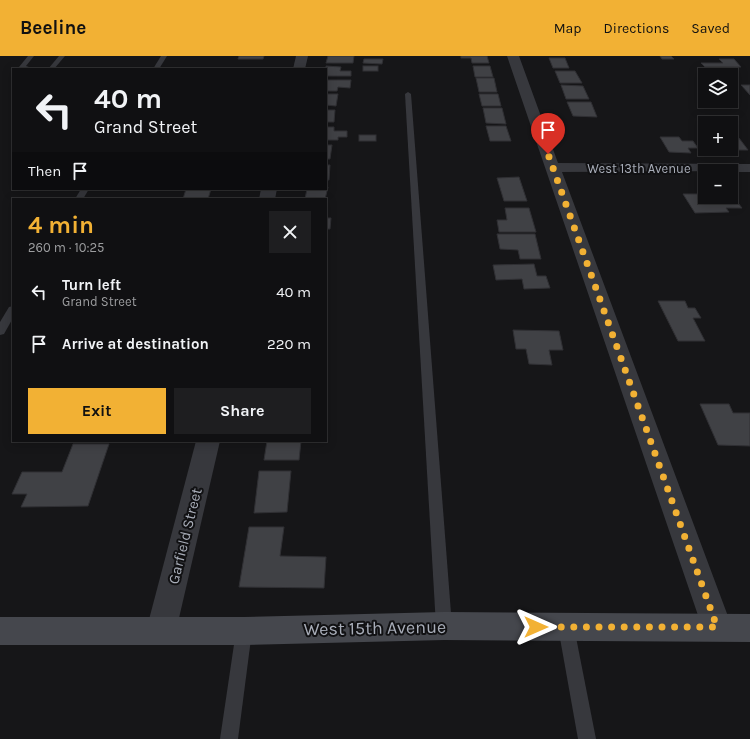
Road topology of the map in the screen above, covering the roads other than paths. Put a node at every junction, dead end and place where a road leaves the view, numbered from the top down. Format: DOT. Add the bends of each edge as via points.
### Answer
graph roads {
  1 [pos="31,56"];
  2 [pos="62,56"];
  3 [pos="164,56"];
  4 [pos="302,56"];
  5 [pos="513,56"];
  6 [pos="27,68"];
  7 [pos="52,68"];
  8 [pos="157,68"];
  9 [pos="299,68"];
  10 [pos="408,94"];
  11 [pos="553,167"];
  12 [pos="750,168"];
  13 [pos="12,311"];
  14 [pos="0,330"];
  15 [pos="208,442"];
  16 [pos="444,626"];
  17 [pos="566,627"];
  18 [pos="717,627"];
  19 [pos="750,628"];
  20 [pos="0,631"];
  21 [pos="161,631"];
  22 [pos="244,631"];
  23 [pos="230,739"];
  24 [pos="587,739"];
  1 -- 6 [label="lane" via="22,67"];
  2 -- 7 [label="lane"];
  3 -- 8 [label="lane"];
  4 -- 9 [label="street"];
  5 -- 11 [label="street"];
  10 -- 16 [label="lane"];
  11 -- 12 [label="street, West 13th Avenue"];
  11 -- 18 [label="street"];
  13 -- 14 [label="lane"];
  15 -- 21 [label="street, Garfield Street"];
  16 -- 17 [label="street, West 15th Avenue"];
  16 -- 22 [label="street, West 15th Avenue"];
  17 -- 18 [label="street, West 15th Avenue"];
  17 -- 24 [label="lane"];
  18 -- 19 [label="street, West 15th Avenue"];
  20 -- 21 [label="street, West 15th Avenue"];
  21 -- 22 [label="street, West 15th Avenue"];
  22 -- 23 [label="lane"];
}
